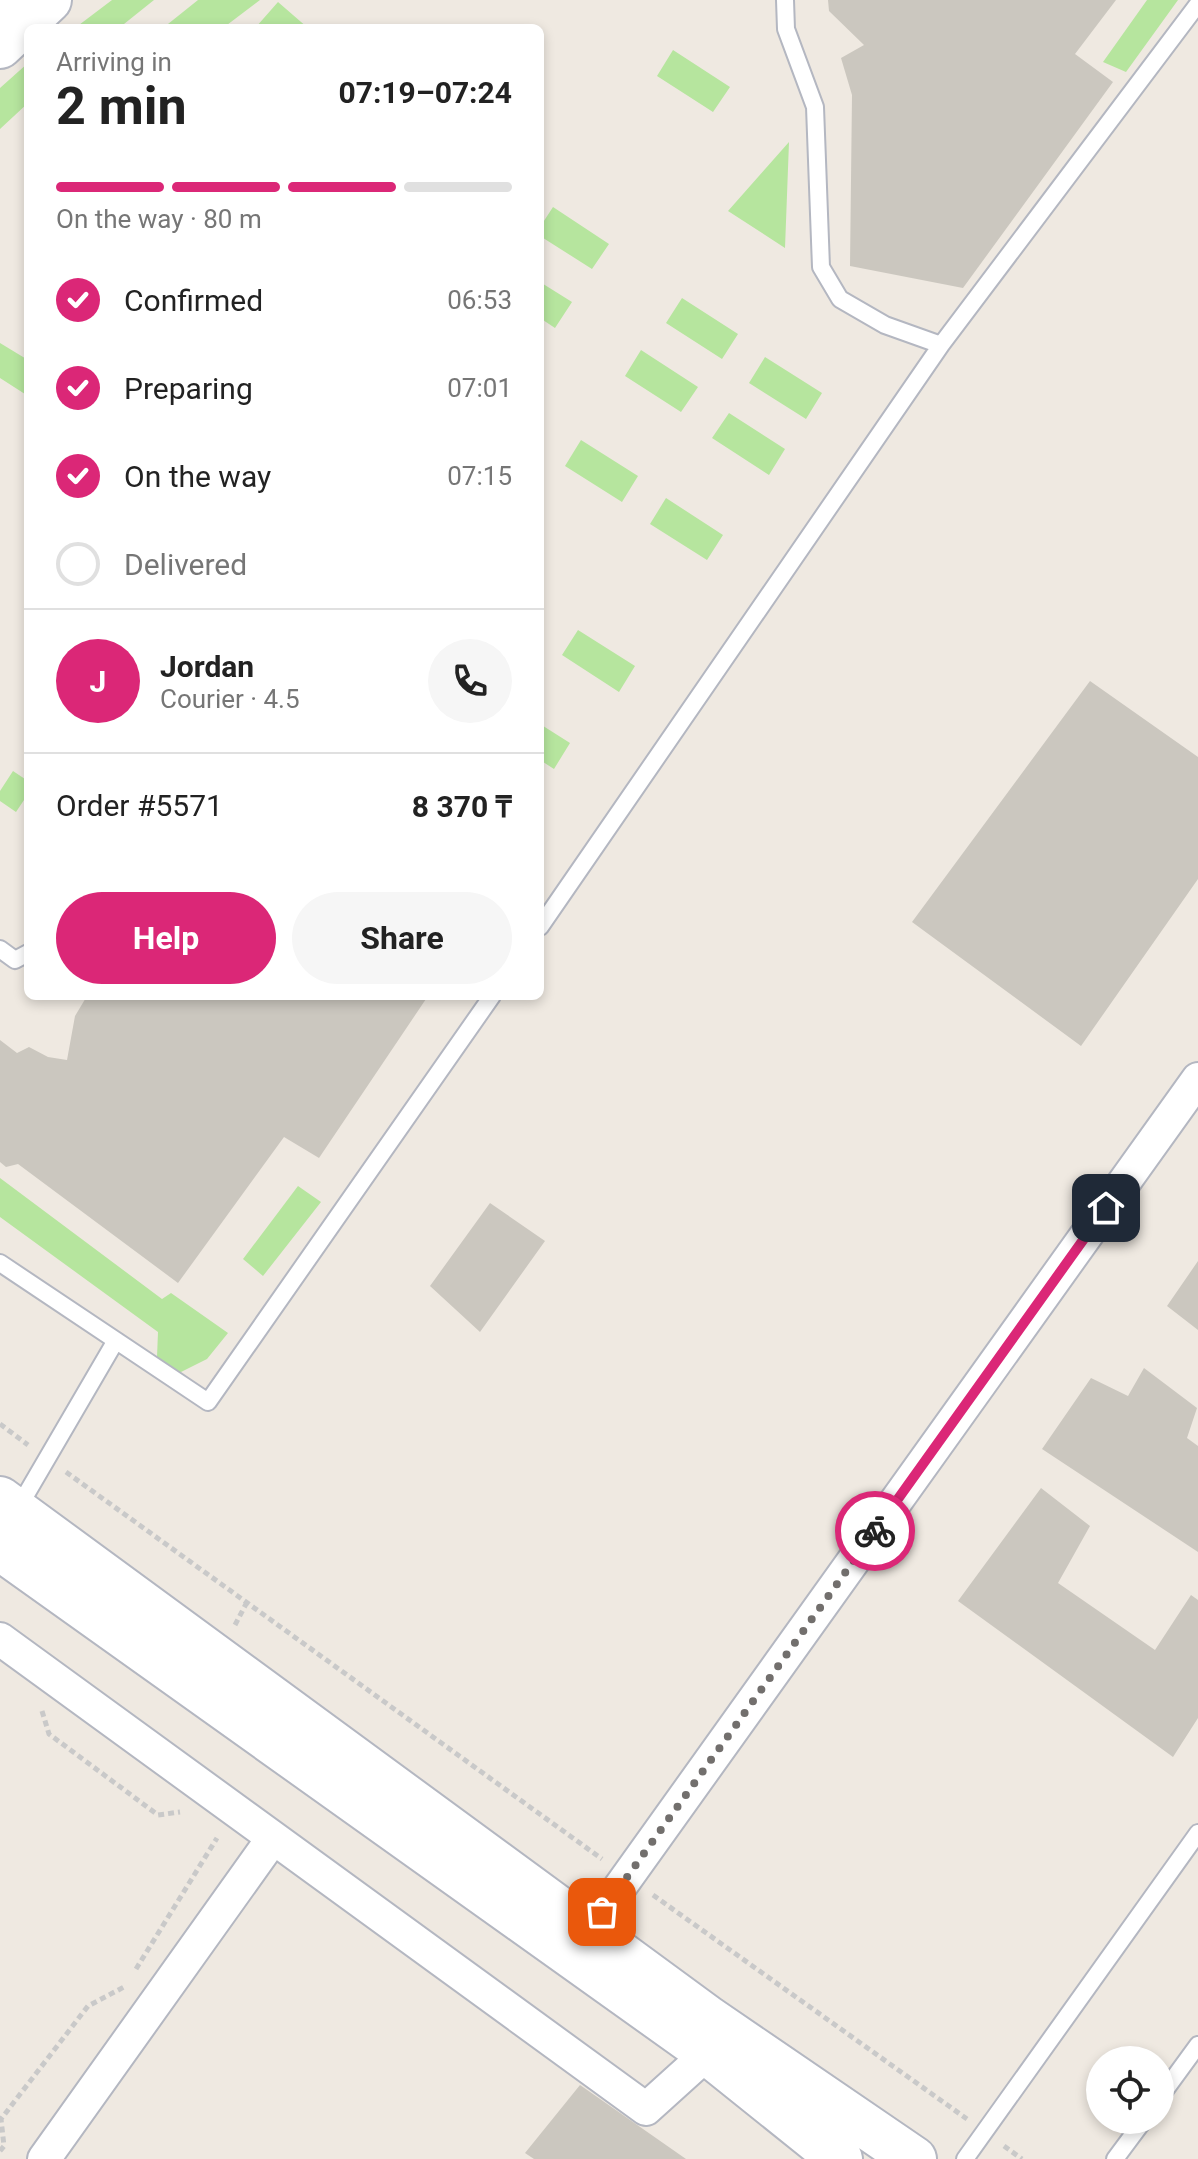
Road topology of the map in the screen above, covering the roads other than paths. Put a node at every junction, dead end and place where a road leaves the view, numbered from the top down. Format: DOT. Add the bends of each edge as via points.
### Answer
graph roads {
  1 [pos="785,0"];
  2 [pos="1198,4"];
  3 [pos="941,345"];
  4 [pos="544,921"];
  5 [pos="0,949"];
  6 [pos="24,955"];
  7 [pos="489,1000"];
  8 [pos="1198,1079"];
  9 [pos="0,1263"];
  10 [pos="115,1342"];
  11 [pos="5,1519"];
  12 [pos="0,1639"];
  13 [pos="1198,1833"];
  14 [pos="265,1850"];
  15 [pos="590,1929"];
  16 [pos="1198,2045"];
  17 [pos="708,2053"];
  18 [pos="1174,2078"];
  19 [pos="1134,2134"];
  20 [pos="44,2159"];
  21 [pos="840,2159"];
  22 [pos="914,2159"];
  23 [pos="965,2159"];
  24 [pos="1115,2159"];
  1 -- 3 [label="lane" via="786,29 815,107 821,267 840,299 885,325"];
  2 -- 3 [label="lane"];
  3 -- 4 [label="lane"];
  5 -- 6 [label="lane" via="15,960"];
  7 -- 10 [label="lane" via="208,1402"];
  8 -- 15 [label="street"];
  9 -- 10 [label="lane"];
  10 -- 11 [label="lane"];
  11 -- 15 [label="street"];
  11 -- 17 [label="street"];
  12 -- 14 [label="street"];
  13 -- 23 [label="lane"];
  14 -- 17 [label="street" via="646,2109"];
  14 -- 20 [label="street"];
  15 -- 22 [label="street" via="709,2019"];
  16 -- 18 [label="lane"];
  17 -- 21 [label="street"];
  19 -- 24 [label="lane"];
}
